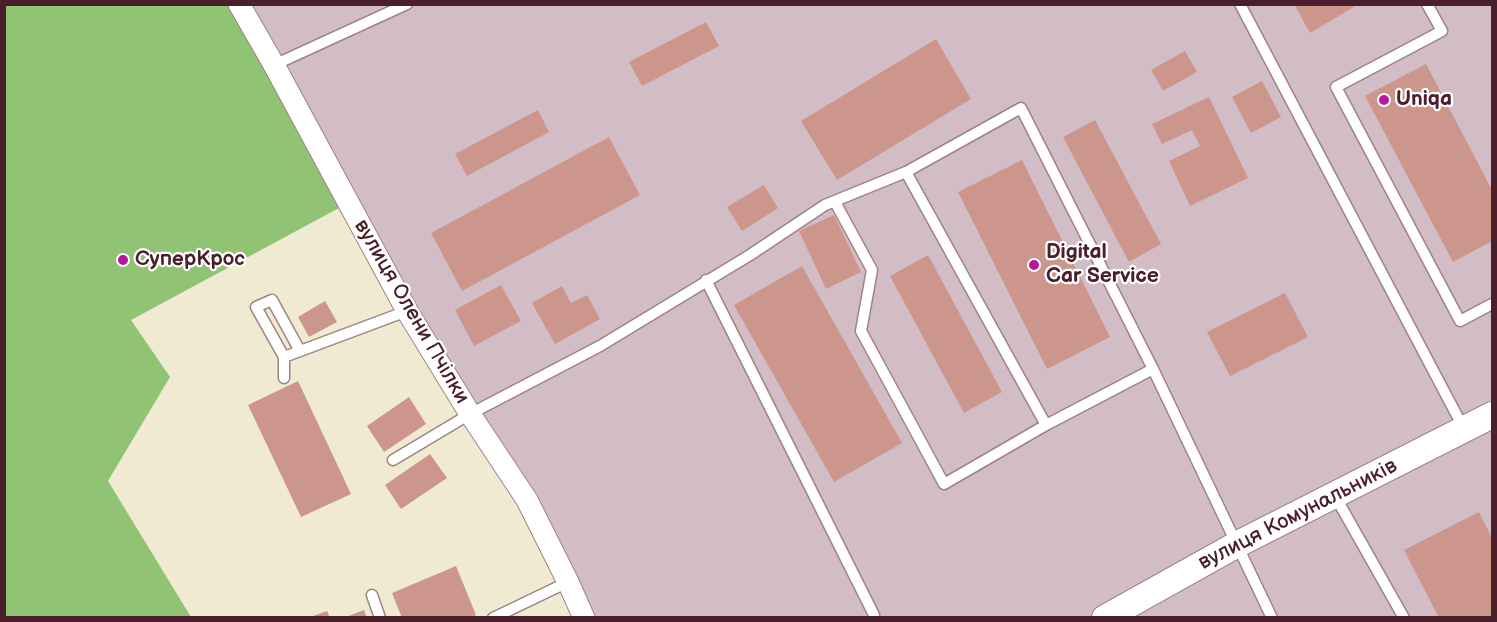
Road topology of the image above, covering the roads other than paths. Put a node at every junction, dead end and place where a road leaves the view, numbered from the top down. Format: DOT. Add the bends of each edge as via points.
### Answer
graph roads {
  1 [pos="239,4"];
  2 [pos="407,4"];
  3 [pos="1240,4"];
  4 [pos="1427,4"];
  5 [pos="274,65"];
  6 [pos="906,172"];
  7 [pos="835,202"];
  8 [pos="706,280"];
  9 [pos="1492,304"];
  10 [pos="407,311"];
  11 [pos="300,351"];
  12 [pos="284,357"];
  13 [pos="1153,369"];
  14 [pos="284,378"];
  15 [pos="470,414"];
  16 [pos="1492,415"];
  17 [pos="1046,425"];
  18 [pos="1465,431"];
  19 [pos="393,460"];
  20 [pos="1335,496"];
  21 [pos="1236,545"];
  22 [pos="568,582"];
  23 [pos="372,595"];
  24 [pos="874,615"];
  25 [pos="380,618"];
  26 [pos="493,618"];
  27 [pos="584,618"];
  28 [pos="1105,618"];
  29 [pos="1272,618"];
  30 [pos="1404,618"];
  1 -- 5 [label="street, вулиця Олени Пчілки"];
  2 -- 5 [label="lane"];
  3 -- 18 [label="lane"];
  4 -- 9 [label="lane" via="1442,31 1336,87 1460,321"];
  5 -- 10 [label="street, вулиця Олени Пчілки"];
  6 -- 7 [label="lane"];
  6 -- 13 [label="lane" via="1021,108"];
  6 -- 17 [label="lane"];
  7 -- 8 [label="lane"];
  7 -- 17 [label="lane" via="872,270 861,331 944,484"];
  8 -- 15 [label="lane" via="600,346"];
  8 -- 24 [label="lane"];
  10 -- 11 [label="lane"];
  10 -- 15 [label="street, вулиця Олени Пчілки"];
  11 -- 12 [label="lane"];
  11 -- 12 [label="lane" via="272,300 256,307"];
  12 -- 14 [label="lane"];
  13 -- 17 [label="lane"];
  13 -- 21 [label="lane"];
  15 -- 19 [label="lane"];
  15 -- 22 [label="street, вулиця Олени Пчілки" via="527,500"];
  16 -- 18 [label="street, вулиця Комунальників"];
  18 -- 20 [label="street, вулиця Комунальників"];
  20 -- 21 [label="street, вулиця Комунальників"];
  20 -- 30 [label="lane"];
  21 -- 28 [label="street, вулиця Комунальників"];
  21 -- 29 [label="lane"];
  22 -- 26 [label="lane"];
  22 -- 27 [label="street, вулиця Олени Пчілки"];
  23 -- 25 [label="lane"];
}
